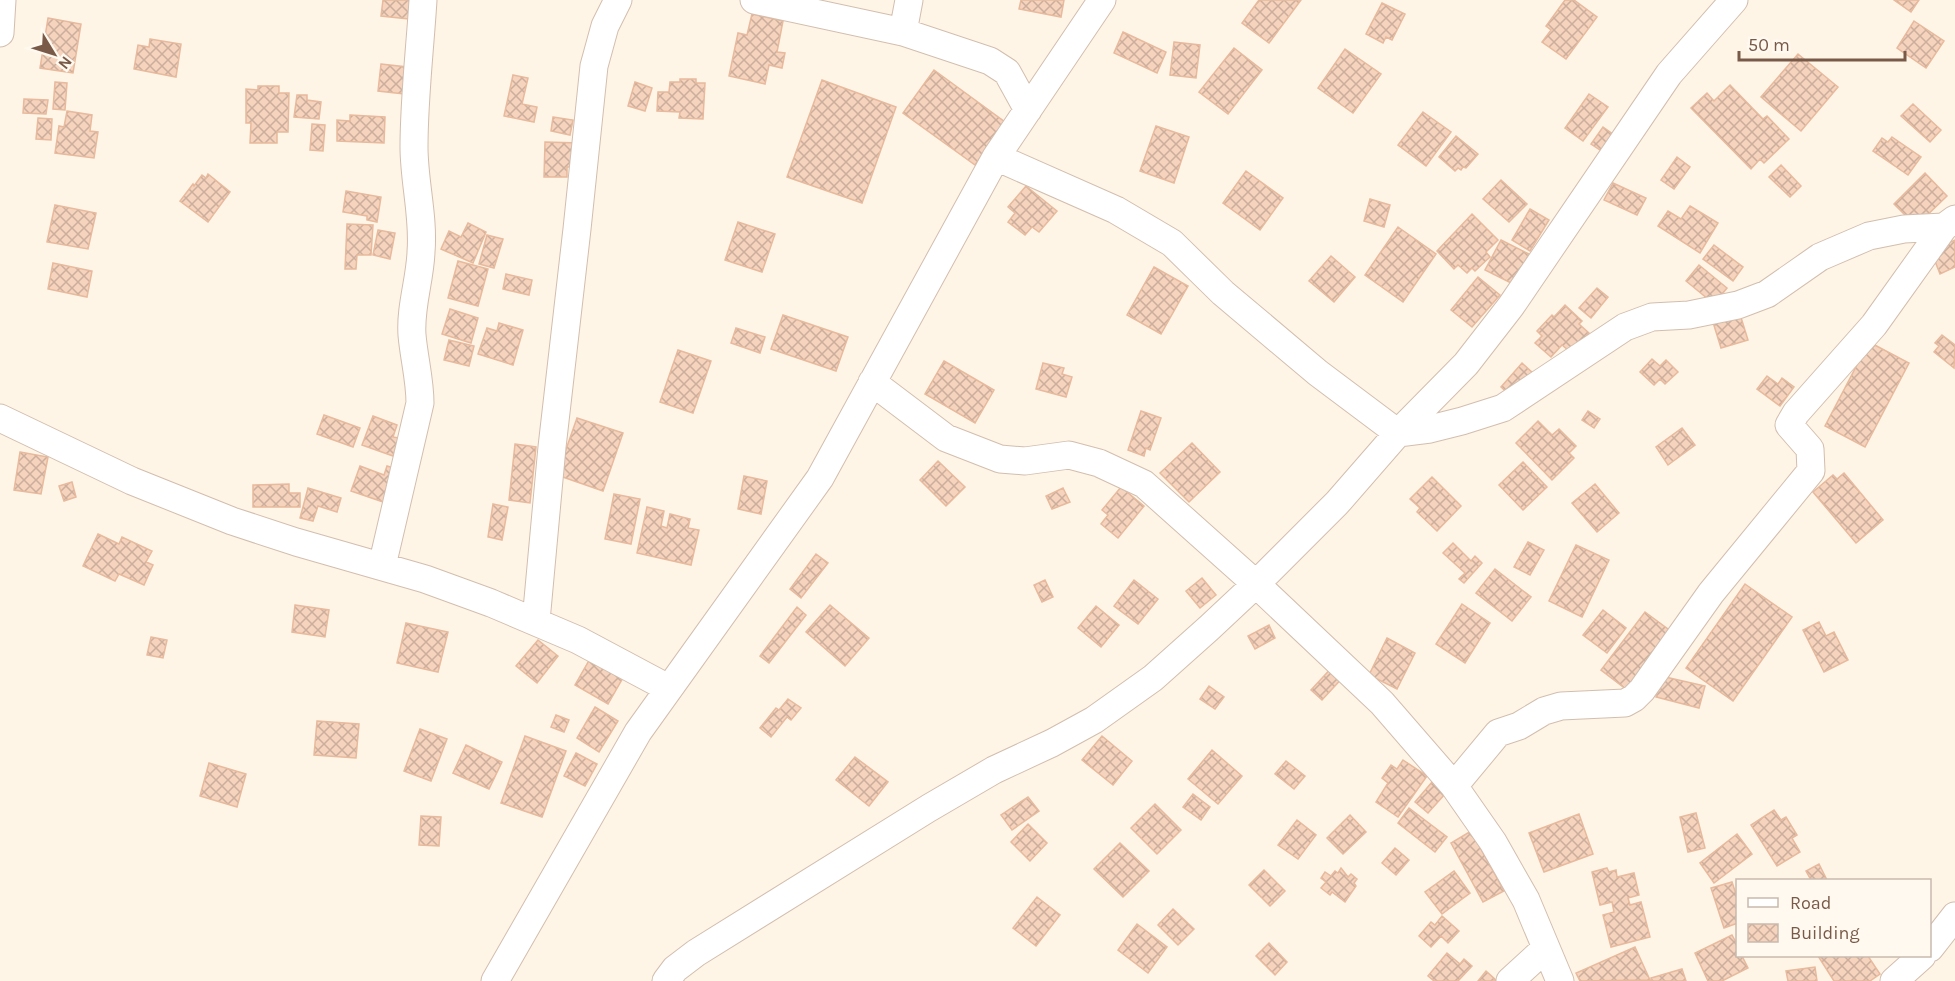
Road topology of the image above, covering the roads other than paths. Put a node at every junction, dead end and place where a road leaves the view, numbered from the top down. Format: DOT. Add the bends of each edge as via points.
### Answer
graph roads {
  1 [pos="2,0"];
  2 [pos="423,0"];
  3 [pos="618,0"];
  4 [pos="753,0"];
  5 [pos="909,0"];
  6 [pos="1102,0"];
  7 [pos="1734,0"];
  8 [pos="903,32"];
  9 [pos="0,33"];
  10 [pos="1028,110"];
  11 [pos="996,157"];
  12 [pos="1949,223"];
  13 [pos="872,382"];
  14 [pos="0,418"];
  15 [pos="1398,433"];
  16 [pos="382,566"];
  17 [pos="1256,584"];
  18 [pos="536,621"];
  19 [pos="668,688"];
  20 [pos="1454,786"];
  21 [pos="1955,916"];
  22 [pos="1931,946"];
  23 [pos="1546,948"];
  24 [pos="1921,957"];
  25 [pos="495,981"];
  26 [pos="666,981"];
  27 [pos="1510,981"];
  28 [pos="1560,981"];
  29 [pos="1894,981"];
  1 -- 9 [label="street"];
  2 -- 16 [label="street" via="414,147 422,253 412,334 420,403"];
  3 -- 18 [label="street" via="605,26 594,66"];
  4 -- 8 [label="street"];
  5 -- 8 [label="street"];
  6 -- 10 [label="street"];
  7 -- 15 [label="street" via="1669,74 1479,348"];
  8 -- 10 [label="street" via="990,62 1007,72"];
  10 -- 11 [label="street"];
  11 -- 13 [label="street"];
  11 -- 15 [label="street" via="1116,210 1172,243 1222,293"];
  12 -- 15 [label="street" via="1869,236 1821,257 1767,294 1738,305 1689,315 1652,316 1625,327 1503,408 1452,424"];
  12 -- 20 [label="street" via="1874,325 1796,413 1790,425 1810,449 1811,471 1711,593 1635,698 1561,706 1498,733"];
  13 -- 17 [label="street" via="946,438 1000,459 1025,461 1069,455 1144,483"];
  13 -- 19 [label="street" via="820,477"];
  14 -- 16 [label="street" via="132,481 232,521"];
  15 -- 17 [label="street" via="1337,503"];
  16 -- 18 [label="street"];
  17 -- 20 [label="street" via="1382,703"];
  17 -- 26 [label="street" via="1153,678 1094,720 929,808 696,953"];
  18 -- 19 [label="street"];
  19 -- 25 [label="street" via="638,732"];
  20 -- 23 [label="street" via="1493,842 1526,900"];
  21 -- 22 [label="street"];
  23 -- 27 [label="street"];
  23 -- 28 [label="street"];
  24 -- 29 [label="street"];
}
